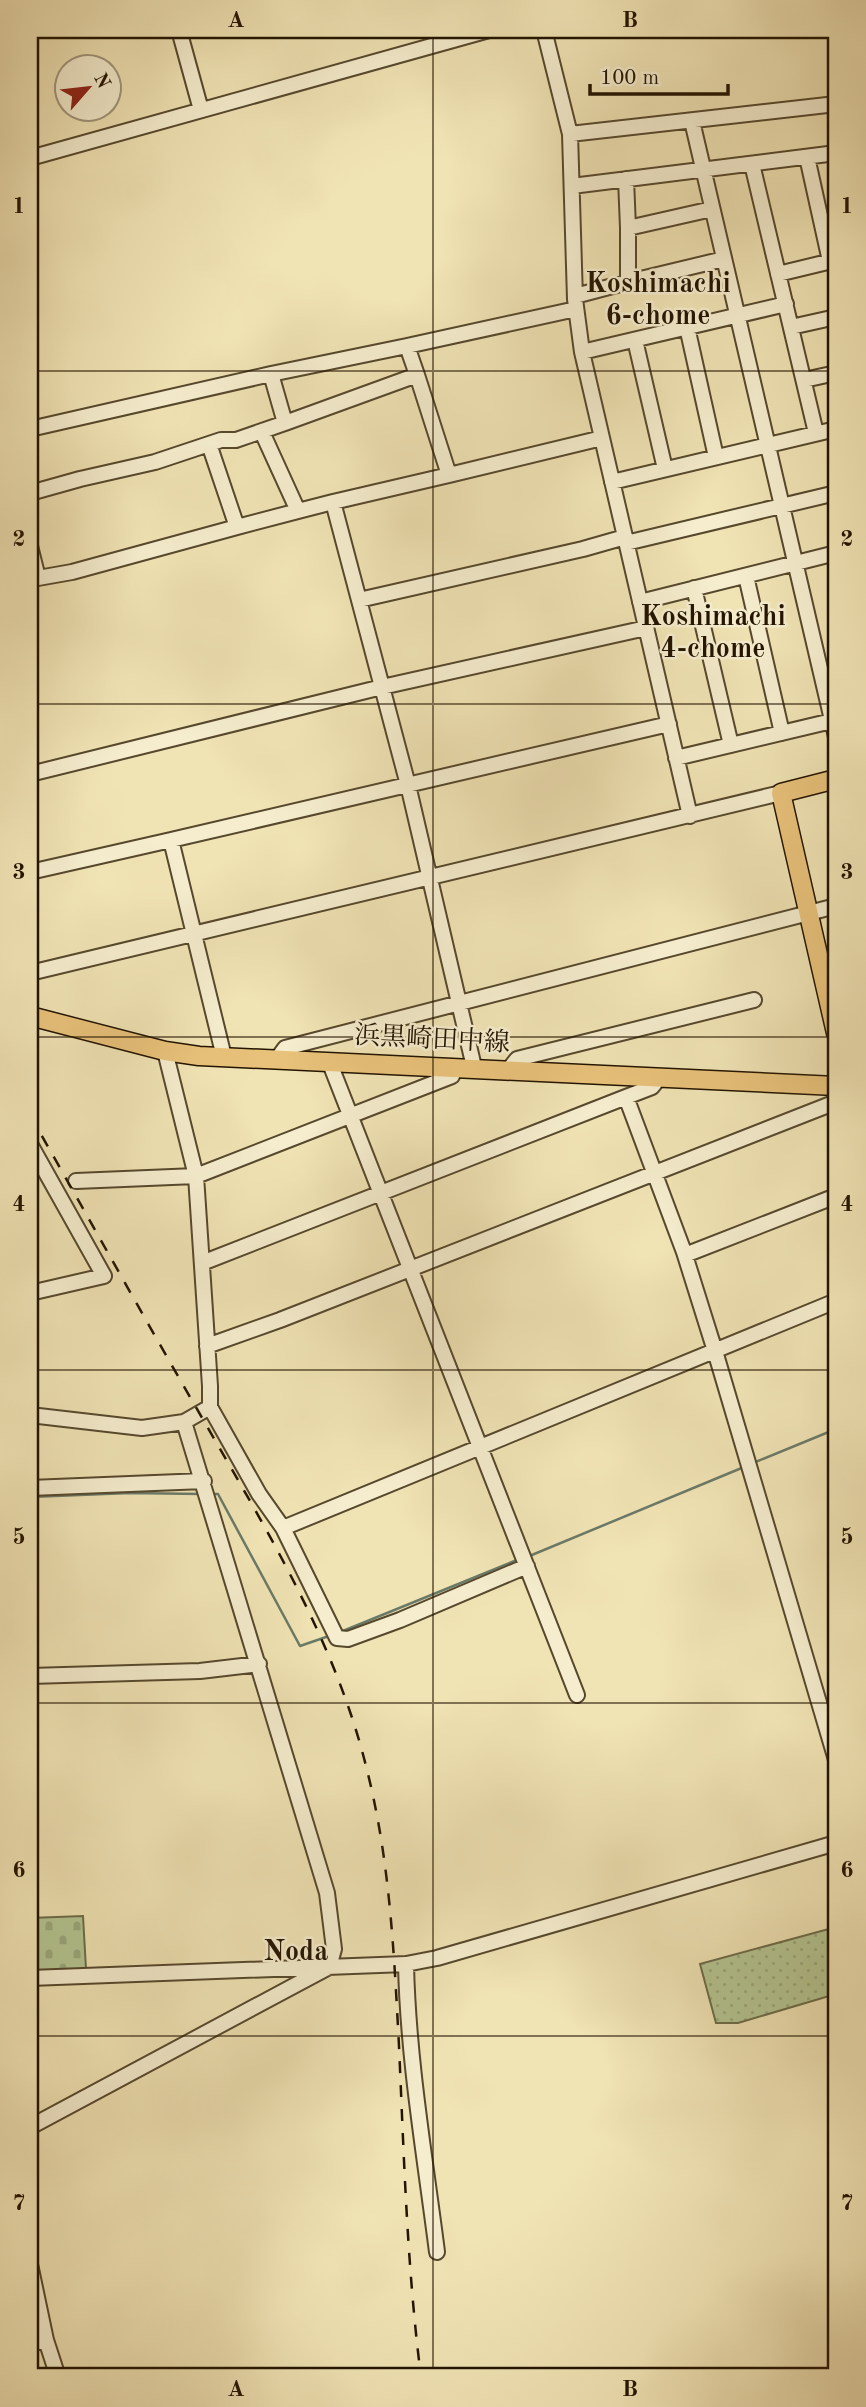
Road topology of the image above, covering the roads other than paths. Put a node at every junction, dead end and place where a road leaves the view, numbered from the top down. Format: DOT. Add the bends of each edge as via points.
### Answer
graph roads {
  1 [pos="179,30"];
  2 [pos="489,30"];
  3 [pos="544,30"];
  4 [pos="836,104"];
  5 [pos="201,110"];
  6 [pos="692,121"];
  7 [pos="570,134"];
  8 [pos="836,153"];
  9 [pos="807,157"];
  10 [pos="30,158"];
  11 [pos="752,164"];
  12 [pos="703,170"];
  13 [pos="626,179"];
  14 [pos="572,186"];
  15 [pos="712,209"];
  16 [pos="628,229"];
  17 [pos="724,259"];
  18 [pos="833,261"];
  19 [pos="778,274"];
  20 [pos="628,282"];
  21 [pos="576,302"];
  22 [pos="786,304"];
  23 [pos="737,315"];
  24 [pos="836,317"];
  25 [pos="687,327"];
  26 [pos="791,327"];
  27 [pos="635,340"];
  28 [pos="407,346"];
  29 [pos="582,352"];
  30 [pos="836,373"];
  31 [pos="271,374"];
  32 [pos="417,374"];
  33 [pos="804,380"];
  34 [pos="285,423"];
  35 [pos="30,429"];
  36 [pos="836,429"];
  37 [pos="262,432"];
  38 [pos="816,433"];
  39 [pos="602,438"];
  40 [pos="209,444"];
  41 [pos="768,445"];
  42 [pos="716,457"];
  43 [pos="665,469"];
  44 [pos="449,475"];
  45 [pos="612,482"];
  46 [pos="30,493"];
  47 [pos="836,493"];
  48 [pos="333,502"];
  49 [pos="782,506"];
  50 [pos="298,511"];
  51 [pos="237,527"];
  52 [pos="626,540"];
  53 [pos="30,545"];
  54 [pos="836,553"];
  55 [pos="796,563"];
  56 [pos="746,576"];
  57 [pos="34,579"];
  58 [pos="694,589"];
  59 [pos="359,600"];
  60 [pos="640,602"];
  61 [pos="646,628"];
  62 [pos="382,687"];
  63 [pos="834,721"];
  64 [pos="668,724"];
  65 [pos="782,733"];
  66 [pos="836,737"];
  67 [pos="731,745"];
  68 [pos="676,758"];
  69 [pos="30,774"];
  70 [pos="836,779"];
  71 [pos="408,785"];
  72 [pos="781,793"];
  73 [pos="690,816"];
  74 [pos="171,840"];
  75 [pos="30,873"];
  76 [pos="429,876"];
  77 [pos="836,906"];
  78 [pos="809,913"];
  79 [pos="193,933"];
  80 [pos="30,973"];
  81 [pos="754,1000"];
  82 [pos="459,1003"];
  83 [pos="30,1016"];
  84 [pos="836,1033"];
  85 [pos="165,1051"];
  86 [pos="224,1057"];
  87 [pos="277,1059"];
  88 [pos="329,1061"];
  89 [pos="455,1066"];
  90 [pos="474,1067"];
  91 [pos="509,1069"];
  92 [pos="660,1077"];
  93 [pos="836,1086"];
  94 [pos="626,1097"];
  95 [pos="836,1102"];
  96 [pos="350,1115"];
  97 [pos="30,1144"];
  98 [pos="654,1173"];
  99 [pos="195,1176"];
  100 [pos="76,1181"];
  101 [pos="381,1193"];
  102 [pos="836,1196"];
  103 [pos="685,1255"];
  104 [pos="202,1263"];
  105 [pos="410,1269"];
  106 [pos="30,1293"];
  107 [pos="836,1301"];
  108 [pos="208,1346"];
  109 [pos="715,1351"];
  110 [pos="210,1408"];
  111 [pos="30,1415"];
  112 [pos="184,1422"];
  113 [pos="480,1448"];
  114 [pos="204,1481"];
  115 [pos="30,1488"];
  116 [pos="283,1528"];
  117 [pos="527,1566"];
  118 [pos="259,1664"];
  119 [pos="30,1676"];
  120 [pos="578,1695"];
  121 [pos="836,1760"];
  122 [pos="836,1843"];
  123 [pos="406,1964"];
  124 [pos="329,1967"];
  125 [pos="30,1978"];
  126 [pos="30,2127"];
  127 [pos="437,2252"];
  128 [pos="30,2264"];
  129 [pos="46,2340"];
  130 [pos="30,2344"];
  131 [pos="58,2377"];
  1 -- 5 [label="street"];
  2 -- 5 [label="street"];
  3 -- 7 [label="street"];
  4 -- 6 [label="street"];
  5 -- 10 [label="street"];
  6 -- 7 [label="street"];
  6 -- 12 [label="street"];
  7 -- 14 [label="street"];
  8 -- 9 [label="street"];
  9 -- 11 [label="street"];
  9 -- 18 [label="street"];
  11 -- 12 [label="street"];
  11 -- 19 [label="street"];
  12 -- 13 [label="street"];
  12 -- 15 [label="street"];
  13 -- 14 [label="street"];
  13 -- 16 [label="street"];
  14 -- 21 [label="street"];
  15 -- 16 [label="street"];
  15 -- 17 [label="street"];
  16 -- 20 [label="street"];
  17 -- 20 [label="street"];
  17 -- 23 [label="street"];
  18 -- 19 [label="street"];
  19 -- 22 [label="street"];
  20 -- 21 [label="street"];
  21 -- 28 [label="street"];
  21 -- 29 [label="street"];
  22 -- 23 [label="street"];
  22 -- 26 [label="street"];
  23 -- 25 [label="street"];
  23 -- 41 [label="street"];
  24 -- 26 [label="street"];
  25 -- 27 [label="street"];
  25 -- 42 [label="street"];
  26 -- 33 [label="street"];
  27 -- 29 [label="street"];
  27 -- 43 [label="street"];
  28 -- 31 [label="street"];
  28 -- 32 [label="street"];
  29 -- 39 [label="street"];
  30 -- 33 [label="street"];
  31 -- 34 [label="street"];
  31 -- 35 [label="street"];
  32 -- 34 [label="street"];
  32 -- 44 [label="street"];
  33 -- 38 [label="street"];
  34 -- 37 [label="street"];
  36 -- 38 [label="street"];
  37 -- 40 [label="street"];
  37 -- 50 [label="street"];
  38 -- 41 [label="street"];
  39 -- 44 [label="street"];
  39 -- 45 [label="street"];
  40 -- 46 [label="street"];
  40 -- 51 [label="street"];
  41 -- 42 [label="street"];
  41 -- 49 [label="street"];
  42 -- 43 [label="street"];
  43 -- 45 [label="street"];
  44 -- 48 [label="street"];
  45 -- 52 [label="street"];
  47 -- 49 [label="street"];
  48 -- 50 [label="street"];
  48 -- 59 [label="street"];
  49 -- 52 [label="street"];
  49 -- 55 [label="street"];
  50 -- 51 [label="street"];
  51 -- 57 [label="street"];
  52 -- 59 [label="street"];
  52 -- 60 [label="street"];
  53 -- 57 [label="street"];
  54 -- 55 [label="street"];
  55 -- 56 [label="street"];
  55 -- 63 [label="street"];
  56 -- 58 [label="street"];
  56 -- 65 [label="street"];
  58 -- 60 [label="street"];
  58 -- 67 [label="street"];
  59 -- 62 [label="street"];
  60 -- 61 [label="street"];
  61 -- 62 [label="street"];
  61 -- 64 [label="street"];
  62 -- 69 [label="street"];
  62 -- 71 [label="street"];
  63 -- 65 [label="street"];
  63 -- 66 [label="street"];
  64 -- 68 [label="street"];
  64 -- 71 [label="street"];
  65 -- 67 [label="street"];
  67 -- 68 [label="street"];
  68 -- 73 [label="street"];
  70 -- 72 [label="main road"];
  71 -- 74 [label="street"];
  71 -- 76 [label="street"];
  72 -- 73 [label="street"];
  72 -- 78 [label="main road"];
  73 -- 76 [label="street"];
  74 -- 75 [label="street"];
  74 -- 79 [label="street"];
  76 -- 79 [label="street"];
  76 -- 82 [label="street"];
  77 -- 78 [label="street"];
  78 -- 82 [label="street"];
  78 -- 84 [label="main road"];
  79 -- 80 [label="street"];
  79 -- 86 [label="street"];
  81 -- 91 [label="street" via="517,1059"];
  82 -- 87 [label="street" via="285,1048"];
  82 -- 90 [label="street"];
  83 -- 85 [label="main road, 浜黒崎田中線"];
  85 -- 86 [label="main road, 浜黒崎田中線"];
  85 -- 99 [label="street"];
  86 -- 87 [label="main road, 浜黒崎田中線"];
  87 -- 88 [label="main road, 浜黒崎田中線"];
  88 -- 89 [label="main road, 浜黒崎田中線"];
  88 -- 96 [label="street"];
  89 -- 90 [label="main road, 浜黒崎田中線"];
  89 -- 96 [label="street" via="452,1076"];
  90 -- 91 [label="main road, 浜黒崎田中線"];
  91 -- 92 [label="main road, 浜黒崎田中線"];
  92 -- 93 [label="main road, 浜黒崎田中線"];
  92 -- 94 [label="street" via="652,1087"];
  94 -- 98 [label="street"];
  94 -- 101 [label="street"];
  95 -- 98 [label="street"];
  96 -- 99 [label="street"];
  96 -- 101 [label="street"];
  97 -- 106 [label="street" via="104,1276"];
  98 -- 103 [label="street"];
  98 -- 105 [label="street"];
  99 -- 100 [label="street"];
  99 -- 104 [label="street"];
  101 -- 104 [label="street"];
  101 -- 105 [label="street"];
  102 -- 103 [label="street"];
  103 -- 109 [label="street"];
  104 -- 108 [label="street"];
  105 -- 108 [label="street"];
  105 -- 113 [label="street"];
  107 -- 109 [label="street"];
  108 -- 110 [label="street"];
  109 -- 113 [label="street"];
  109 -- 121 [label="street"];
  110 -- 112 [label="street"];
  110 -- 116 [label="street"];
  111 -- 112 [label="street" via="142,1428"];
  112 -- 114 [label="street"];
  113 -- 116 [label="street"];
  113 -- 117 [label="street"];
  114 -- 115 [label="street"];
  114 -- 118 [label="street"];
  116 -- 117 [label="street" via="337,1638 348,1639 400,1620"];
  117 -- 120 [label="street"];
  118 -- 119 [label="street" via="201,1671"];
  118 -- 124 [label="street" via="327,1893 334,1949"];
  122 -- 123 [label="street"];
  123 -- 124 [label="street"];
  123 -- 127 [label="street" via="416,2092"];
  124 -- 125 [label="street"];
  124 -- 126 [label="street"];
  128 -- 129 [label="street"];
  129 -- 130 [label="street"];
  129 -- 131 [label="street"];
}
